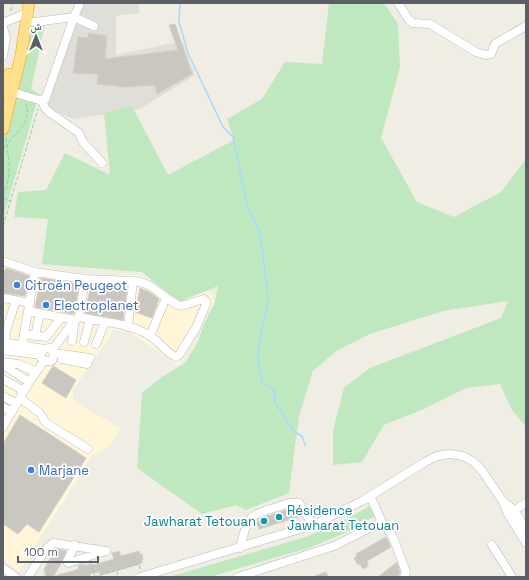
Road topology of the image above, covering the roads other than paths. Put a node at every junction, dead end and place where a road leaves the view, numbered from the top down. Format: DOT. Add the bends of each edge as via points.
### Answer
graph roads {
  1 [pos="22,3"];
  2 [pos="29,3"];
  3 [pos="80,3"];
  4 [pos="398,3"];
  5 [pos="20,16"];
  6 [pos="74,17"];
  7 [pos="3,23"];
  8 [pos="94,26"];
  9 [pos="526,26"];
  10 [pos="3,27"];
  11 [pos="3,56"];
  12 [pos="6,85"];
  13 [pos="42,101"];
  14 [pos="3,129"];
  15 [pos="102,163"];
  16 [pos="3,261"];
  17 [pos="35,272"];
  18 [pos="85,279"];
  19 [pos="133,281"];
  20 [pos="3,298"];
  21 [pos="166,298"];
  22 [pos="16,300"];
  23 [pos="29,307"];
  24 [pos="40,313"];
  25 [pos="51,316"];
  26 [pos="61,318"];
  27 [pos="77,319"];
  28 [pos="90,320"];
  29 [pos="105,322"];
  30 [pos="128,327"];
  31 [pos="4,329"];
  32 [pos="50,333"];
  33 [pos="24,334"];
  34 [pos="35,336"];
  35 [pos="150,336"];
  36 [pos="72,341"];
  37 [pos="84,342"];
  38 [pos="96,344"];
  39 [pos="22,345"];
  40 [pos="4,346"];
  41 [pos="48,354"];
  42 [pos="89,361"];
  43 [pos="3,362"];
  44 [pos="3,365"];
  45 [pos="36,372"];
  46 [pos="3,379"];
  47 [pos="29,382"];
  48 [pos="3,396"];
  49 [pos="20,398"];
  50 [pos="3,407"];
  51 [pos="12,412"];
  52 [pos="4,424"];
  53 [pos="88,449"];
  54 [pos="370,496"];
  55 [pos="526,503"];
  56 [pos="511,512"];
  57 [pos="382,522"];
  58 [pos="313,526"];
  59 [pos="526,529"];
  60 [pos="526,543"];
  61 [pos="75,545"];
  62 [pos="492,545"];
  63 [pos="240,548"];
  64 [pos="3,568"];
  65 [pos="511,576"];
  66 [pos="16,577"];
  67 [pos="28,577"];
  68 [pos="141,577"];
  69 [pos="238,577"];
  70 [pos="404,577"];
  1 -- 5 [label="highway"];
  2 -- 5 [label="highway"];
  3 -- 6 [label="street"];
  4 -- 9 [label="street" via="411,22 430,24 476,52 486,55 491,54 495,44"];
  5 -- 6 [label="street"];
  5 -- 7 [label="street"];
  5 -- 12 [label="highway" via="21,55"];
  6 -- 8 [label="street"];
  6 -- 13 [label="street" via="46,99"];
  10 -- 11 [label="street" via="6,38"];
  12 -- 13 [label="street" via="24,96"];
  12 -- 14 [label="highway"];
  13 -- 15 [label="street" via="49,112 79,133 83,142"];
  16 -- 17 [label="street"];
  17 -- 18 [label="street"];
  17 -- 23 [label="street"];
  18 -- 19 [label="street"];
  18 -- 27 [label="street"];
  19 -- 21 [label="street" via="146,283"];
  19 -- 30 [label="street"];
  20 -- 22 [label="street"];
  21 -- 35 [label="street"];
  21 -- 35 [label="street" via="181,306 204,299 206,304 196,328 178,356 172,355"];
  22 -- 23 [label="street"];
  22 -- 31 [label="street"];
  23 -- 24 [label="street"];
  23 -- 33 [label="street"];
  24 -- 25 [label="street"];
  24 -- 34 [label="street"];
  25 -- 26 [label="street"];
  25 -- 32 [label="street"];
  26 -- 27 [label="street"];
  26 -- 32 [label="street"];
  27 -- 28 [label="street"];
  27 -- 36 [label="street"];
  27 -- 41 [label="street"];
  28 -- 29 [label="street"];
  28 -- 37 [label="street"];
  29 -- 30 [label="street"];
  29 -- 38 [label="street"];
  30 -- 35 [label="street"];
  31 -- 40 [label="street"];
  32 -- 34 [label="street" via="46,337"];
  33 -- 34 [label="street"];
  33 -- 39 [label="street"];
  39 -- 40 [label="street"];
  39 -- 41 [label="street"];
  40 -- 41 [label="street"];
  41 -- 42 [label="street"];
  41 -- 45 [label="street"];
  43 -- 45 [label="street" via="18,364"];
  44 -- 47 [label="street"];
  45 -- 47 [label="street"];
  46 -- 49 [label="street"];
  47 -- 49 [label="street"];
  48 -- 49 [label="street"];
  49 -- 51 [label="street"];
  49 -- 53 [label="street" via="40,413 46,423"];
  50 -- 51 [label="street"];
  51 -- 52 [label="street"];
  54 -- 56 [label="street" via="425,462 437,456 450,454 463,456 474,462"];
  54 -- 57 [label="street"];
  54 -- 58 [label="street"];
  55 -- 56 [label="street"];
  56 -- 59 [label="street"];
  56 -- 60 [label="street"];
  57 -- 69 [label="street" via="334,546"];
  57 -- 70 [label="street" via="393,537 402,558 406,572"];
  58 -- 63 [label="street"];
  58 -- 63 [label="street" via="299,503 292,502 252,516"];
  61 -- 61 [label="street" via="106,551 67,563"];
  61 -- 67 [label="street" via="49,545"];
  62 -- 65 [label="street"];
  63 -- 68 [label="street"];
  64 -- 66 [label="street"];
}
